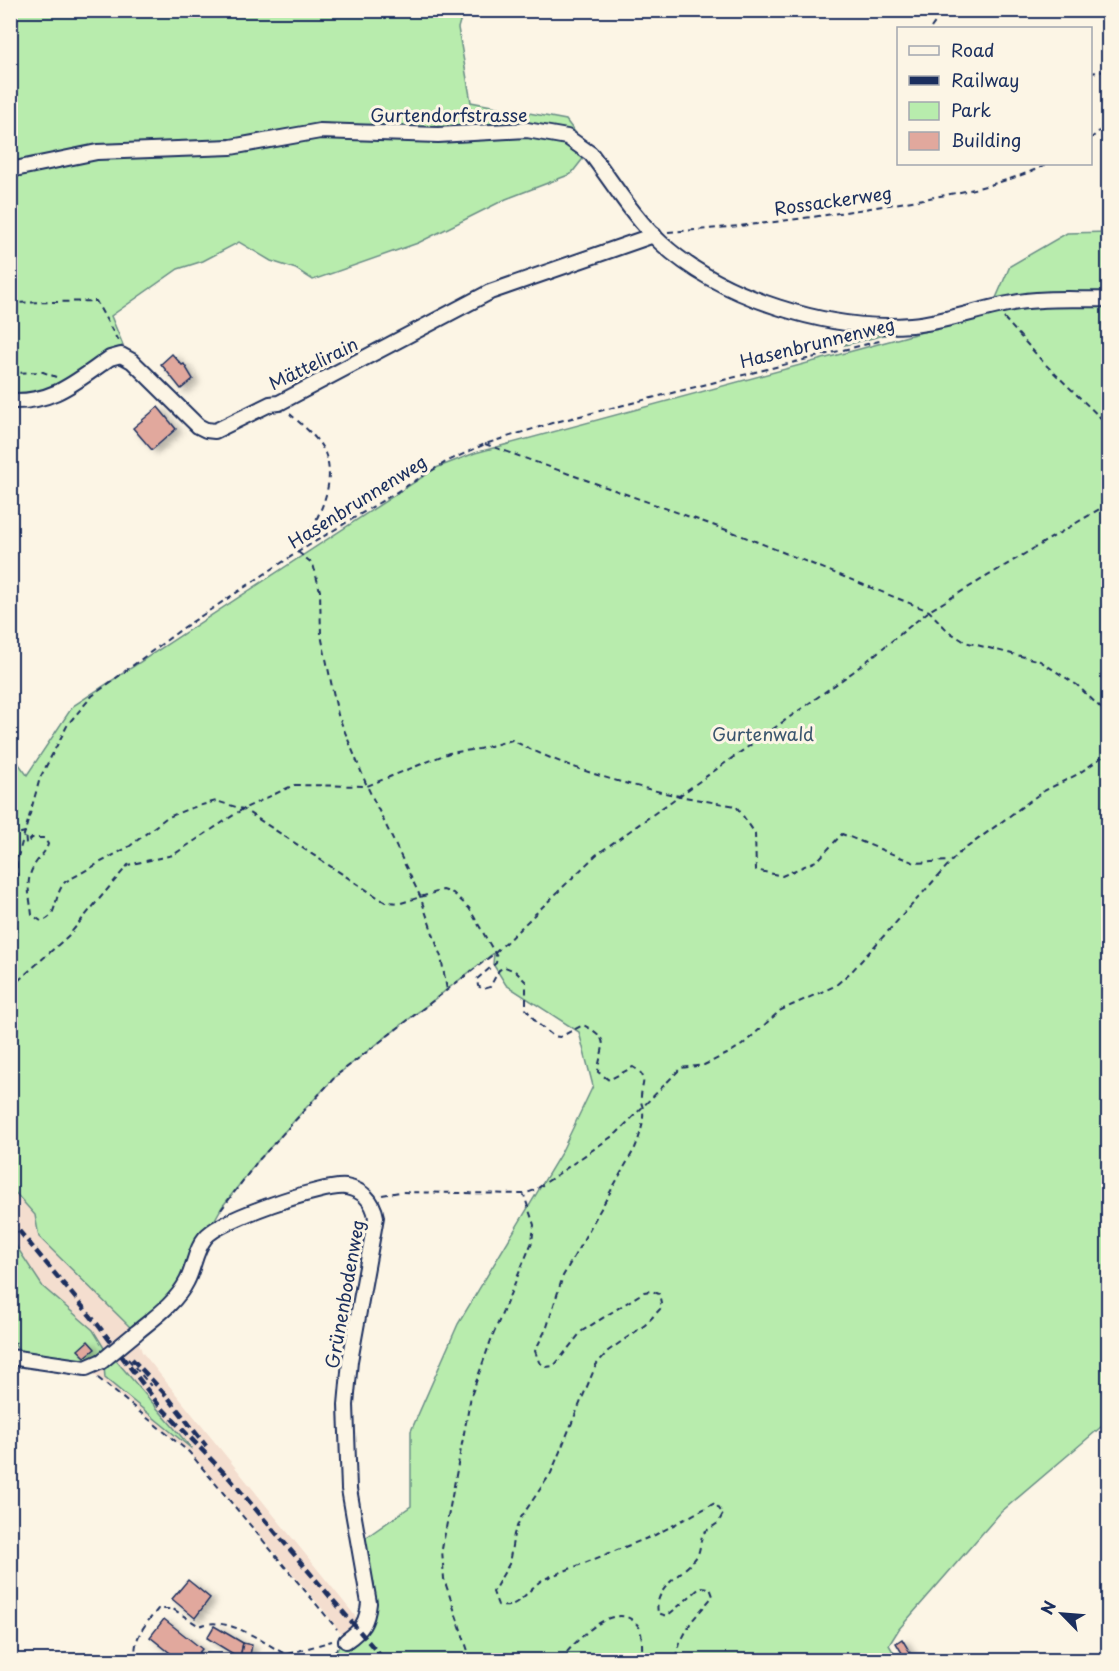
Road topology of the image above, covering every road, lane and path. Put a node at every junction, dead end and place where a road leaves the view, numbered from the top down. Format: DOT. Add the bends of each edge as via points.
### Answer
graph roads {
  1 [pos="944,10"];
  2 [pos="932,27"];
  3 [pos="1108,71"];
  4 [pos="1092,73"];
  5 [pos="1108,124"];
  6 [pos="1092,137"];
  7 [pos="1045,165"];
  8 [pos="10,170"];
  9 [pos="654,235"];
  10 [pos="1108,299"];
  11 [pos="10,303"];
  12 [pos="994,307"];
  13 [pos="890,338"];
  14 [pos="122,355"];
  15 [pos="10,373"];
  16 [pos="73,383"];
  17 [pos="10,401"];
  18 [pos="279,403"];
  19 [pos="1108,425"];
  20 [pos="485,444"];
  21 [pos="1108,504"];
  22 [pos="298,552"];
  23 [pos="929,611"];
  24 [pos="1108,715"];
  25 [pos="1108,753"];
  26 [pos="367,786"];
  27 [pos="681,797"];
  28 [pos="243,809"];
  29 [pos="25,832"];
  30 [pos="10,836"];
  31 [pos="950,861"];
  32 [pos="420,896"];
  33 [pos="495,953"];
  34 [pos="10,962"];
  35 [pos="10,988"];
  36 [pos="447,990"];
  37 [pos="643,1109"];
  38 [pos="524,1194"];
  39 [pos="368,1198"];
  40 [pos="217,1217"];
  41 [pos="118,1348"];
  42 [pos="10,1357"];
  43 [pos="86,1368"];
  44 [pos="150,1386"];
  45 [pos="346,1641"];
  46 [pos="287,1654"];
  47 [pos="136,1660"];
  48 [pos="268,1660"];
  49 [pos="471,1660"];
  50 [pos="560,1660"];
  51 [pos="642,1660"];
  52 [pos="676,1660"];
  1 -- 2 [label="path"];
  3 -- 4 [label="path"];
  5 -- 6 [label="path"];
  7 -- 9 [label="path, Rossackerweg" via="961,193 820,217"];
  8 -- 9 [label="street, Gurtendorfstrasse" via="97,152 231,147 320,131 438,135 527,130 567,137 581,145"];
  9 -- 12 [label="street, Gurtendorfstrasse" via="679,258 727,286 798,313 856,325 910,325"];
  9 -- 18 [label="street, Mättelirain" via="490,292"];
  10 -- 12 [label="street, Gurtendorfstrasse" via="1016,302"];
  11 -- 14 [label="path" via="96,301 116,333"];
  12 -- 19 [label="path"];
  13 -- 20 [label="path, Hasenbrunnenweg" via="552,423"];
  14 -- 16 [label="street" via="110,358"];
  14 -- 18 [label="street, Mättelirain" via="206,430 215,431"];
  15 -- 16 [label="path" via="43,372"];
  16 -- 17 [label="street" via="52,397"];
  18 -- 22 [label="path" via="315,438 329,469 324,500"];
  20 -- 22 [label="path, Hasenbrunnenweg" via="446,462"];
  20 -- 23 [label="path" via="735,533"];
  21 -- 23 [label="path"];
  22 -- 26 [label="path" via="313,564 320,591 321,635 338,715"];
  22 -- 29 [label="path, Hasenbrunnenweg" via="183,628 92,696 68,724 40,778"];
  23 -- 24 [label="path" via="965,642 1040,661 1077,685"];
  23 -- 27 [label="path" via="853,672"];
  25 -- 31 [label="path" via="1042,792"];
  26 -- 27 [label="path" via="449,753 512,740 544,756"];
  26 -- 28 [label="path" via="294,785"];
  26 -- 32 [label="path"];
  27 -- 31 [label="path" via="736,806 755,833 756,870 782,876 818,860 842,834 915,863"];
  27 -- 33 [label="path" via="596,855"];
  28 -- 29 [label="path" via="216,801 166,818 130,846 65,882 58,890 52,916 41,921 32,915 27,888 31,872 48,844 44,838 32,838 26,844"];
  28 -- 32 [label="path" via="385,902 401,903"];
  28 -- 35 [label="path" via="173,855 128,865 68,936"];
  29 -- 30 [label="path"];
  29 -- 34 [label="path, Hasenbrunnenweg" via="17,860 17,932"];
  31 -- 37 [label="path" via="835,986 781,1010 727,1054 704,1065 681,1068"];
  32 -- 33 [label="path" via="443,890 460,898"];
  32 -- 36 [label="path" via="441,957"];
  33 -- 36 [label="path"];
  33 -- 37 [label="path" via="496,963 480,974 478,986 490,987 505,967 516,971 526,982 529,1015 553,1036 560,1037 583,1025 603,1041 605,1048 598,1072 603,1078 609,1080 633,1067 641,1071 645,1079 640,1101"];
  36 -- 40 [label="path" via="337,1075 257,1162"];
  37 -- 38 [label="path" via="572,1166"];
  37 -- 52 [label="path" via="636,1148 563,1276 535,1351 538,1362 546,1367 554,1365 582,1331 644,1292 658,1294 662,1307 596,1365 551,1473 520,1519 509,1564 493,1592 498,1605 513,1607 534,1584 655,1535 715,1503 723,1514 718,1523 703,1533 695,1558 665,1587 657,1603 658,1613 667,1616 701,1587 710,1588 713,1596 691,1622"];
  38 -- 39 [label="path" via="400,1192"];
  38 -- 49 [label="path" via="534,1225 532,1242 471,1396 442,1549 444,1579"];
  39 -- 41 [label="street, Grünenbodenweg, bridge" via="354,1189 332,1188 260,1210 205,1237 179,1294"];
  39 -- 45 [label="street, Grünenbodenweg" via="376,1217 350,1361 346,1429 352,1507 369,1603 368,1619 361,1631"];
  41 -- 43 [label="street, Grünenbodenweg, bridge"];
  41 -- 44 [label="path"];
  42 -- 43 [label="street"];
  43 -- 45 [label="path" via="189,1452"];
  45 -- 46 [label="path" via="339,1638"];
  46 -- 47 [label="path" via="223,1622 198,1626 173,1609 159,1609 135,1642"];
  46 -- 48 [label="path"];
  50 -- 51 [label="path" via="600,1623 620,1614 629,1616 639,1628"];
}
